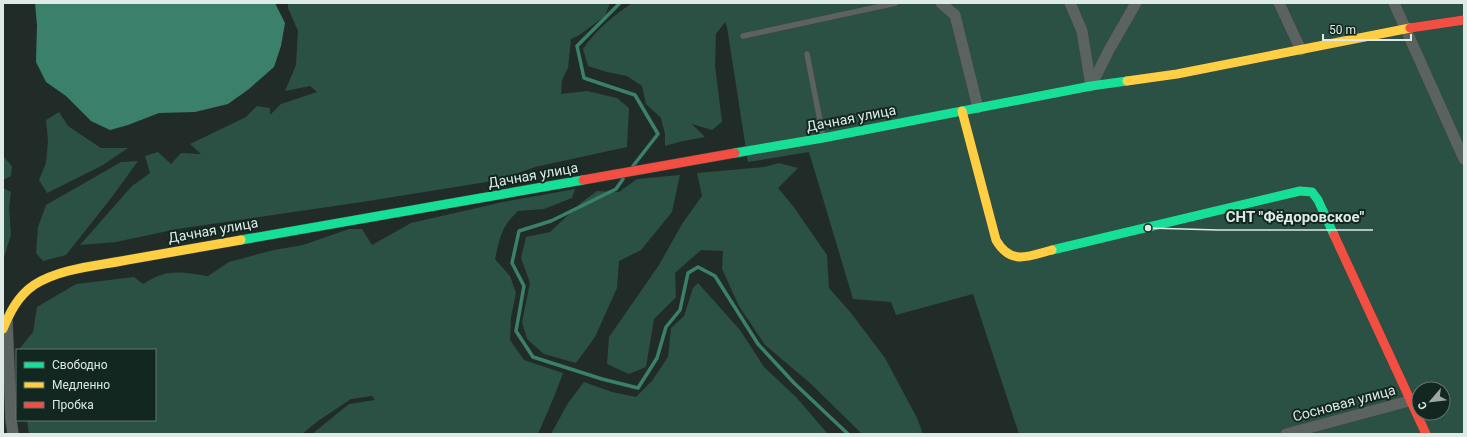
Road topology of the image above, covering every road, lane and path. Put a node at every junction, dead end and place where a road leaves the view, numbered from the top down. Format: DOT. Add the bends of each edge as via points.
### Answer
graph roads {
  1 [pos="896,3"];
  2 [pos="941,3"];
  3 [pos="1070,3"];
  4 [pos="1136,3"];
  5 [pos="1279,3"];
  6 [pos="1394,3"];
  7 [pos="1464,20"];
  8 [pos="1406,29"];
  9 [pos="743,36"];
  10 [pos="1301,50"];
  11 [pos="807,54"];
  12 [pos="1091,86"];
  13 [pos="978,108"];
  14 [pos="962,111"];
  15 [pos="823,138"];
  16 [pos="1464,159"];
  17 [pos="5,324"];
  18 [pos="1410,401"];
  19 [pos="13,434"];
  20 [pos="1286,434"];
  21 [pos="1426,434"];
  1 -- 9 [label="lane"];
  2 -- 13 [label="street" via="956,15"];
  3 -- 12 [label="street" via="1082,31"];
  4 -- 12 [label="street"];
  5 -- 10 [label="street"];
  6 -- 8 [label="street"];
  7 -- 8 [label="street, Дачная улица"];
  8 -- 10 [label="street, Дачная улица"];
  8 -- 16 [label="street"];
  10 -- 12 [label="street, Дачная улица" via="1177,74"];
  11 -- 15 [label="lane"];
  12 -- 13 [label="street, Дачная улица"];
  13 -- 14 [label="street, Дачная улица"];
  14 -- 15 [label="street, Дачная улица"];
  14 -- 18 [label="street" via="996,240 1001,250 1010,256 1019,258 1300,191 1312,192 1318,200"];
  15 -- 17 [label="street, Дачная улица" via="65,273 44,279 28,289 17,301"];
  17 -- 19 [label="street"];
  18 -- 20 [label="street, Сосновая улица"];
  18 -- 21 [label="street"];
}
